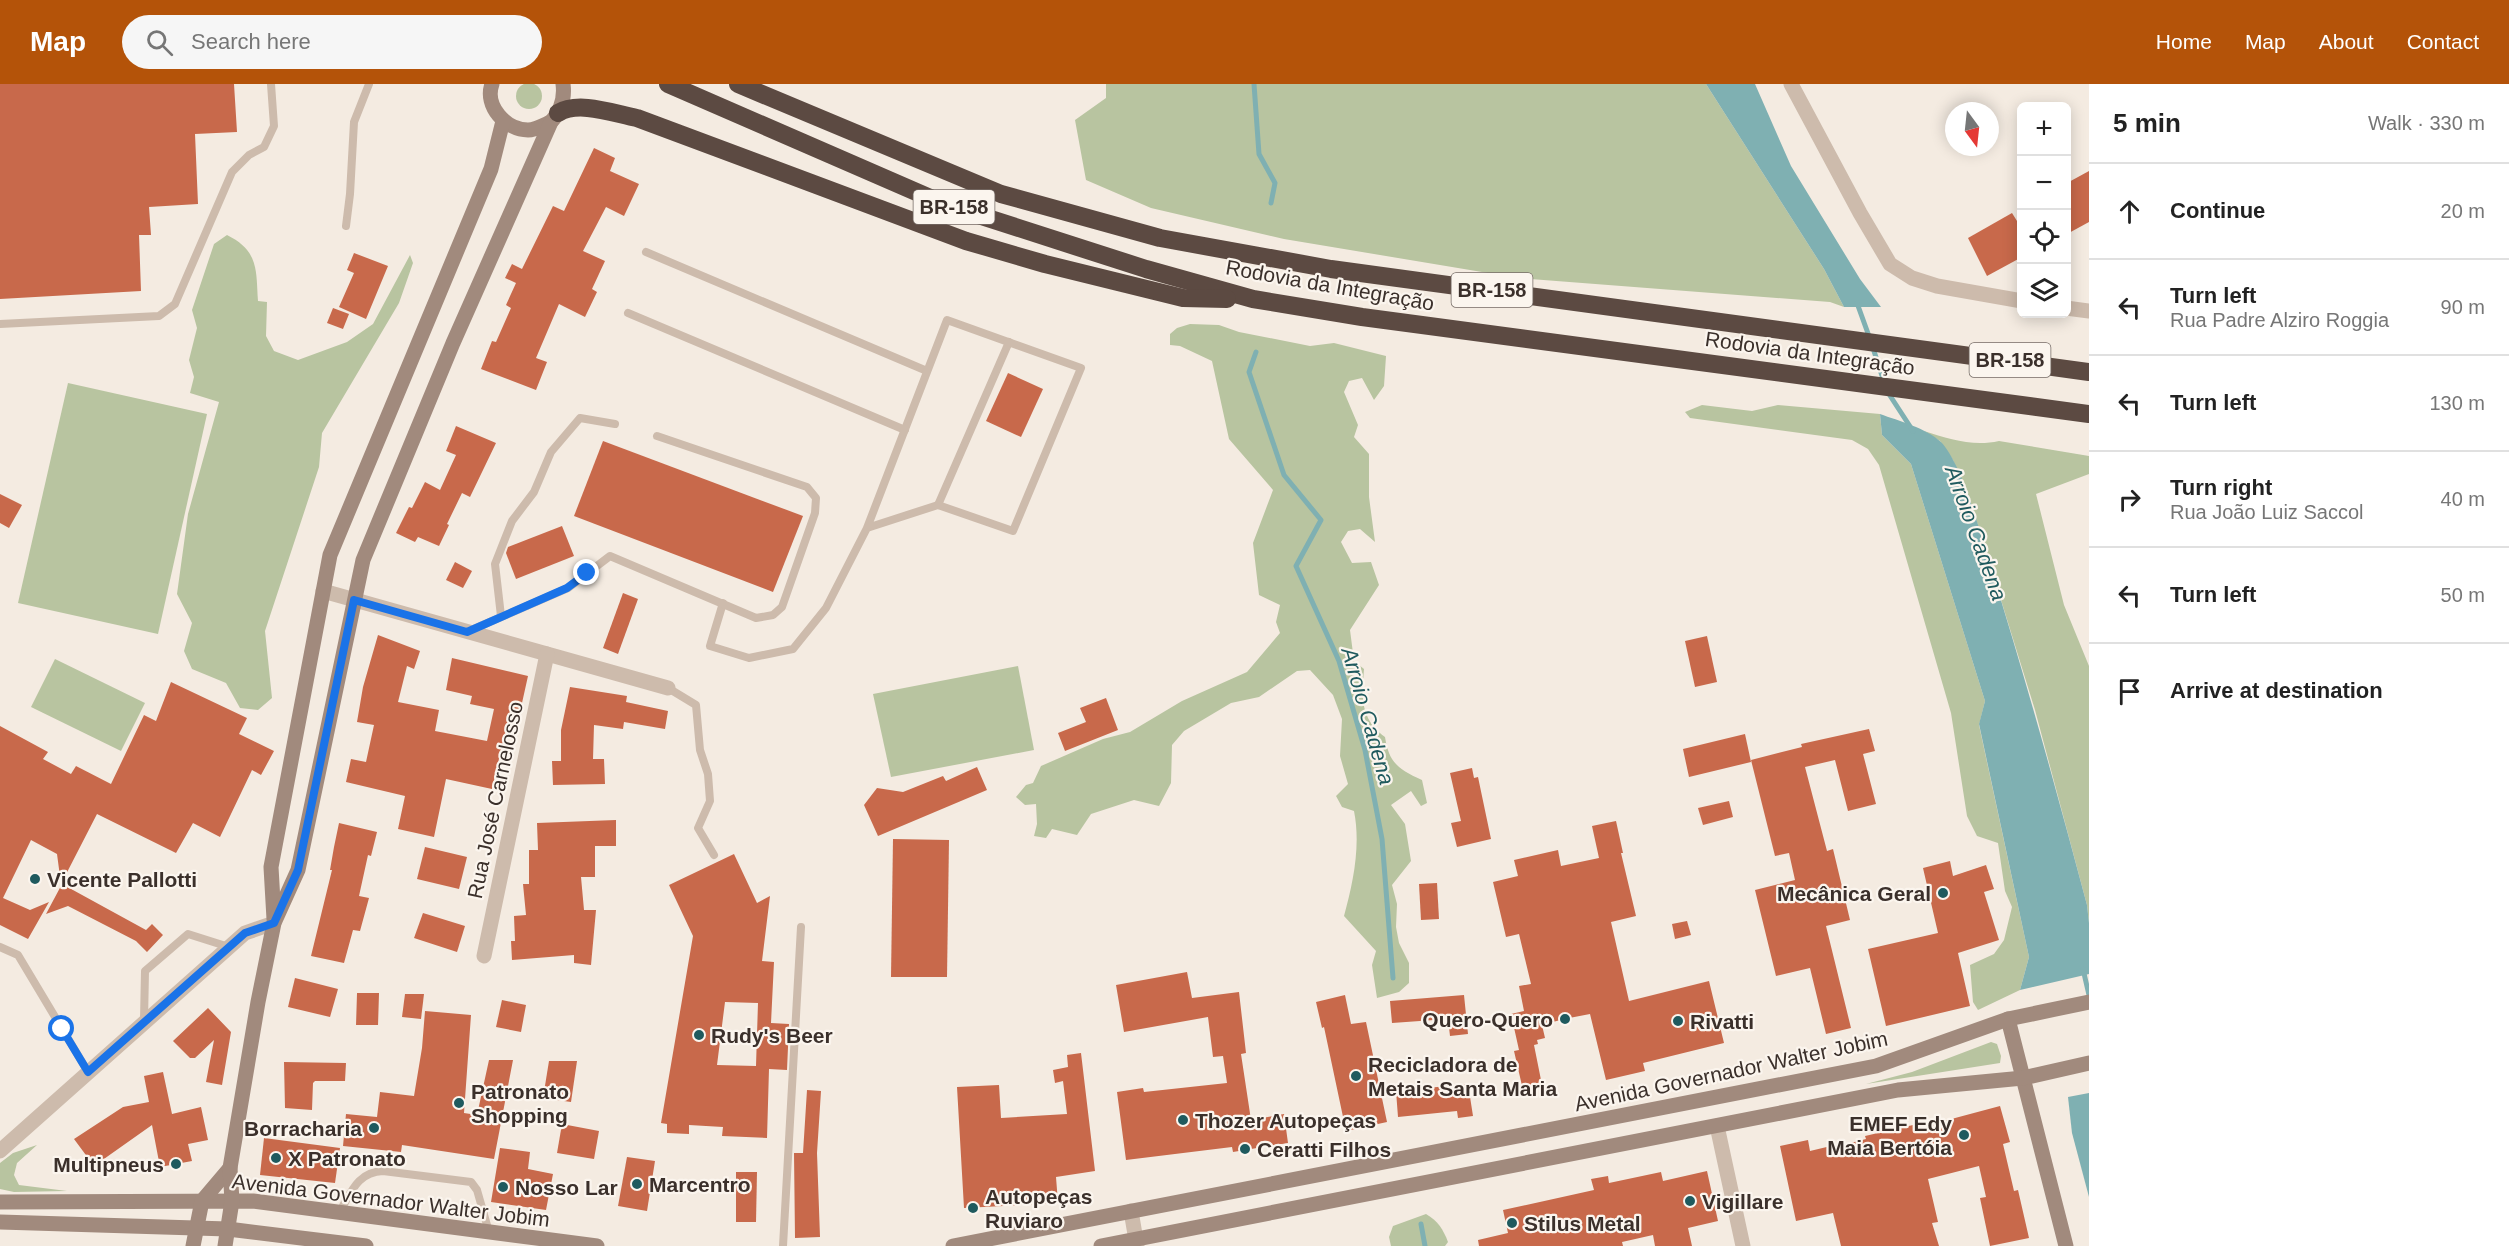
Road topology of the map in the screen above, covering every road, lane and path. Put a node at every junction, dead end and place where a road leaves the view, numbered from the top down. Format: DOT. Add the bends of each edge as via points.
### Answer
graph roads {
  1 [pos="271,84"];
  2 [pos="369,84"];
  3 [pos="492,84"];
  4 [pos="563,84"];
  5 [pos="668,84"];
  6 [pos="738,84"];
  7 [pos="1791,84"];
  8 [pos="555,118"];
  9 [pos="503,121"];
  10 [pos="346,226"];
  11 [pos="646,252"];
  12 [pos="1253,299"];
  13 [pos="2017,300"];
  14 [pos="2071,309"];
  15 [pos="2089,311"];
  16 [pos="628,313"];
  17 [pos="0,324"];
  18 [pos="1010,342"];
  19 [pos="927,371"];
  20 [pos="2089,372"];
  21 [pos="2089,414"];
  22 [pos="615,424"];
  23 [pos="905,430"];
  24 [pos="657,436"];
  25 [pos="938,506"];
  26 [pos="867,528"];
  27 [pos="323,591"];
  28 [pos="354,600"];
  29 [pos="723,603"];
  30 [pos="501,616"];
  31 [pos="467,632"];
  32 [pos="547,654"];
  33 [pos="668,687"];
  34 [pos="714,855"];
  35 [pos="274,923"];
  36 [pos="801,927"];
  37 [pos="0,947"];
  38 [pos="229,947"];
  39 [pos="484,956"];
  40 [pos="2089,1002"];
  41 [pos="2008,1019"];
  42 [pos="144,1023"];
  43 [pos="2089,1063"];
  44 [pos="88,1072"];
  45 [pos="2023,1078"];
  46 [pos="1717,1126"];
  47 [pos="0,1151"];
  48 [pos="230,1168"];
  49 [pos="202,1201"];
  50 [pos="232,1201"];
  51 [pos="1184,1201"];
  52 [pos="0,1202"];
  53 [pos="1131,1211"];
  54 [pos="339,1213"];
  55 [pos="0,1222"];
  56 [pos="196,1228"];
  57 [pos="228,1229"];
  58 [pos="1189,1229"];
  59 [pos="489,1232"];
  60 [pos="1137,1243"];
  61 [pos="193,1246"];
  62 [pos="225,1246"];
  63 [pos="366,1246"];
  64 [pos="597,1246"];
  65 [pos="783,1246"];
  66 [pos="953,1246"];
  67 [pos="1101,1246"];
  68 [pos="1743,1246"];
  69 [pos="2066,1246"];
  1 -- 17 [label="lane" via="274,126 264,147 232,172 176,304 159,316"];
  2 -- 10 [label="lane" via="354,122"];
  3 -- 9 [label="main road" via="493,106"];
  4 -- 8 [label="main road" via="564,94"];
  5 -- 12 [label="highway, Rodovia da Integração / BR-158" via="944,204"];
  6 -- 20 [label="highway, Rodovia da Integração / BR-158" via="1001,194 1160,238 1331,269"];
  7 -- 13 [label="street" via="1890,264 1912,278 1937,286"];
  8 -- 9 [label="main road" via="530,130"];
  8 -- 12 [label="highway" via="565,109 591,109 637,118 966,241 1183,298"];
  8 -- 28 [label="main road" via="453,343 363,560"];
  9 -- 27 [label="main road" via="491,169 330,555"];
  11 -- 19 [label="lane"];
  12 -- 21 [label="highway, Rodovia da Integração / BR-158"];
  14 -- 15 [label="street"];
  16 -- 23 [label="lane"];
  18 -- 19 [label="lane" via="947,320"];
  18 -- 25 [label="lane"];
  18 -- 25 [label="lane" via="1081,368 1013,531"];
  19 -- 23 [label="lane"];
  22 -- 30 [label="lane" via="580,418 551,452 534,492 512,521 495,564"];
  23 -- 26 [label="lane"];
  24 -- 29 [label="lane" via="807,487 816,498 815,513 782,608 773,615 756,618"];
  25 -- 26 [label="lane"];
  26 -- 29 [label="lane" via="826,608 793,649 749,658 710,646"];
  27 -- 28 [label="street"];
  27 -- 35 [label="main road" via="271,867"];
  28 -- 31 [label="street"];
  28 -- 35 [label="main road" via="298,870"];
  29 -- 30 [label="lane" via="610,556 567,588"];
  30 -- 31 [label="lane"];
  31 -- 32 [label="street"];
  32 -- 33 [label="street"];
  32 -- 39 [label="street, Rua José Carnelosso"];
  33 -- 34 [label="lane" via="696,705 710,801 698,828"];
  35 -- 38 [label="street" via="245,933"];
  35 -- 48 [label="main road"];
  36 -- 65 [label="lane"];
  37 -- 44 [label="lane" via="18,955"];
  38 -- 42 [label="street"];
  38 -- 42 [label="lane" via="188,934 166,952 145,971"];
  40 -- 41 [label="main road, Avenida Governador Walter Jobim"];
  41 -- 45 [label="main road"];
  41 -- 51 [label="main road, Avenida Governador Walter Jobim" via="1876,1066"];
  42 -- 44 [label="street"];
  43 -- 45 [label="main road"];
  44 -- 47 [label="street"];
  45 -- 46 [label="main road" via="1898,1090"];
  45 -- 69 [label="main road"];
  46 -- 58 [label="main road"];
  46 -- 68 [label="street"];
  48 -- 49 [label="main road"];
  48 -- 50 [label="main road"];
  49 -- 50 [label="main road, Avenida Governador Walter Jobim"];
  49 -- 52 [label="main road, Avenida Governador Walter Jobim"];
  49 -- 56 [label="main road"];
  50 -- 54 [label="main road, Avenida Governador Walter Jobim"];
  50 -- 57 [label="main road"];
  51 -- 53 [label="main road, Avenida Governador Walter Jobim"];
  51 -- 58 [label="main road"];
  53 -- 60 [label="street"];
  53 -- 66 [label="main road, Avenida Governador Walter Jobim"];
  54 -- 59 [label="main road, Avenida Governador Walter Jobim"];
  54 -- 59 [label="lane" via="359,1180 372,1171 471,1182"];
  55 -- 56 [label="main road"];
  56 -- 57 [label="main road"];
  56 -- 61 [label="main road"];
  57 -- 62 [label="main road"];
  57 -- 63 [label="main road"];
  58 -- 60 [label="main road"];
  59 -- 64 [label="main road, Avenida Governador Walter Jobim"];
  60 -- 67 [label="main road"];
}
